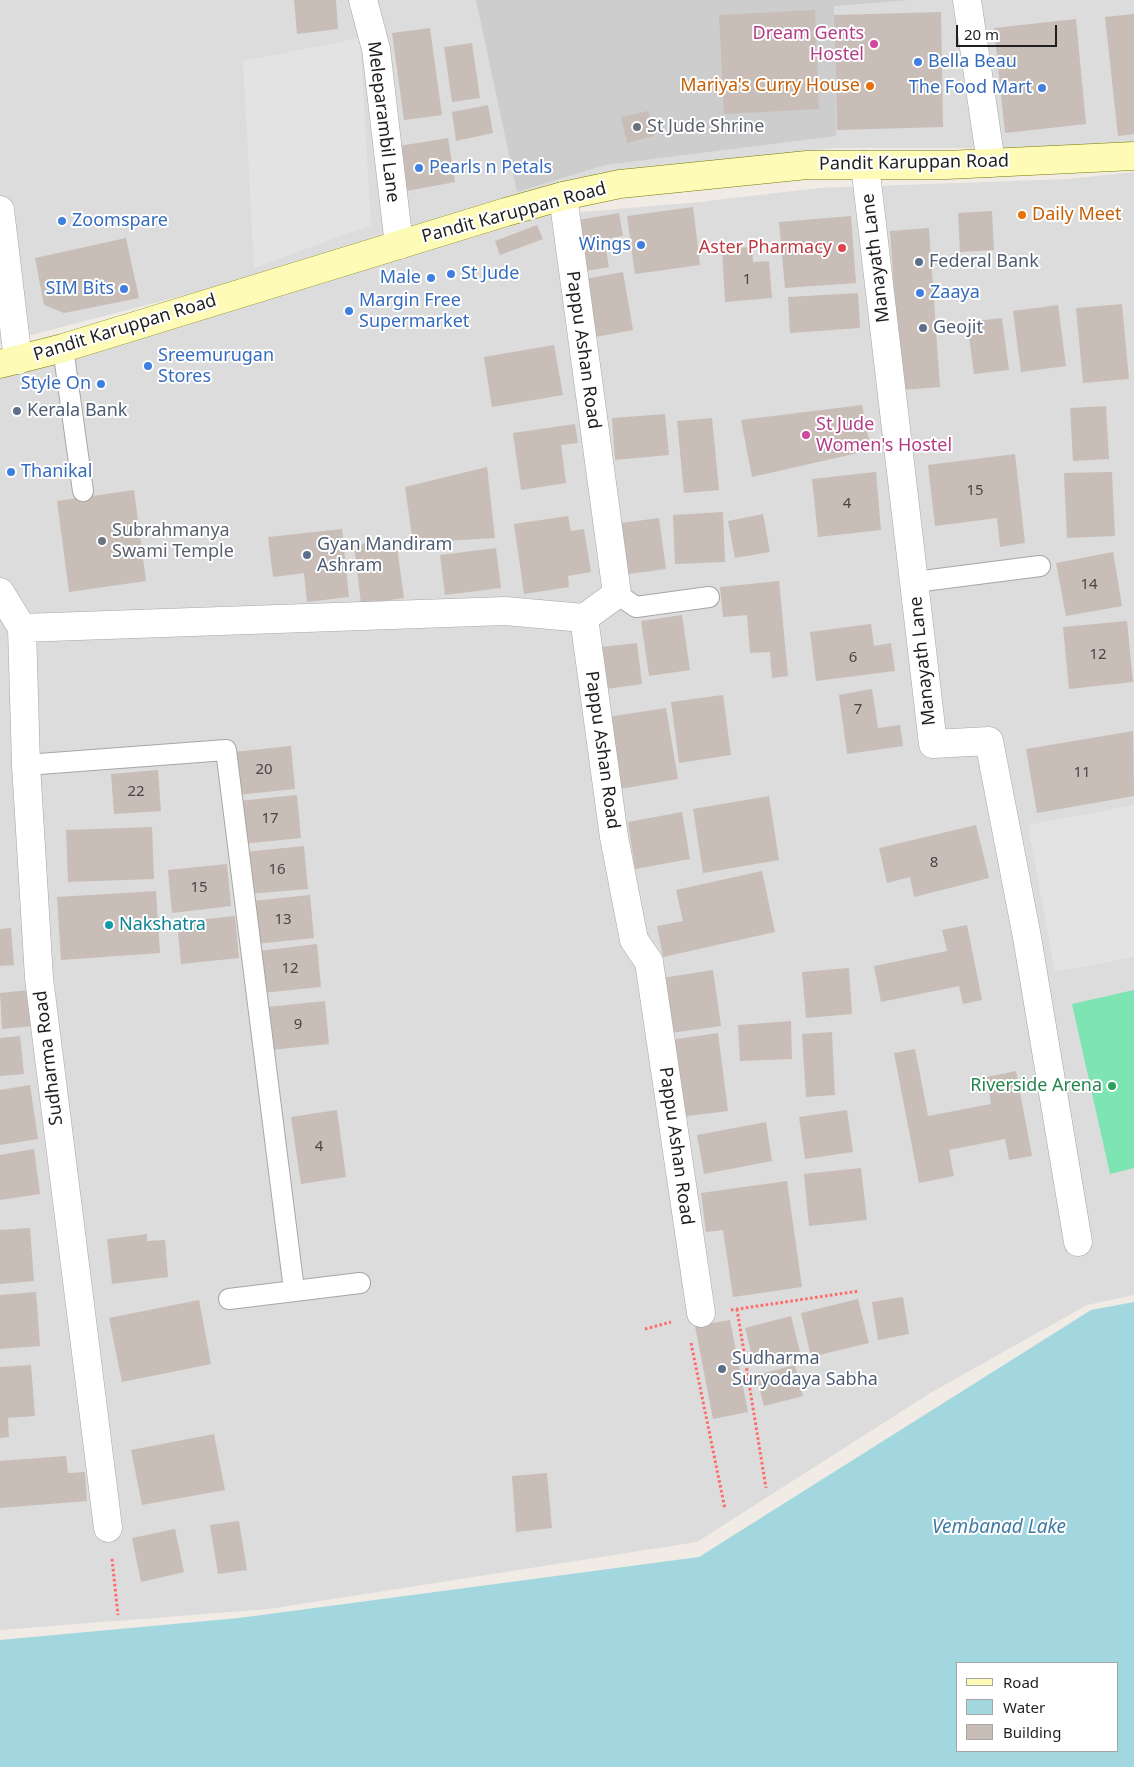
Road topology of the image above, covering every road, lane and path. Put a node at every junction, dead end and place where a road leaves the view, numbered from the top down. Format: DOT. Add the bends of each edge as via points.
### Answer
graph roads {
  1 [pos="363,0"];
  2 [pos="967,0"];
  3 [pos="1134,156"];
  4 [pos="991,163"];
  5 [pos="865,165"];
  6 [pos="562,196"];
  7 [pos="0,210"];
  8 [pos="398,245"];
  9 [pos="63,348"];
  10 [pos="9,362"];
  11 [pos="83,492"];
  12 [pos="1040,566"];
  13 [pos="915,582"];
  14 [pos="0,592"];
  15 [pos="617,594"];
  16 [pos="709,596"];
  17 [pos="584,618"];
  18 [pos="22,628"];
  19 [pos="26,765"];
  20 [pos="1078,1242"];
  21 [pos="360,1283"];
  22 [pos="294,1290"];
  23 [pos="859,1291"];
  24 [pos="229,1299"];
  25 [pos="737,1309"];
  26 [pos="694,1316"];
  27 [pos="645,1329"];
  28 [pos="766,1488"];
  29 [pos="725,1509"];
  30 [pos="108,1528"];
  31 [pos="118,1615"];
  1 -- 8 [label="street, Meleparambil Lane" via="376,49"];
  2 -- 4 [label="street"];
  3 -- 4 [label="main road, Pandit Karuppan Road"];
  4 -- 5 [label="main road, Pandit Karuppan Road"];
  5 -- 6 [label="main road, Pandit Karuppan Road" via="807,165 620,184"];
  5 -- 13 [label="street, Manayath Lane"];
  6 -- 8 [label="main road, Pandit Karuppan Road"];
  6 -- 15 [label="street, Pappu Ashan Road"];
  7 -- 10 [label="street"];
  8 -- 9 [label="main road, Pandit Karuppan Road"];
  9 -- 10 [label="main road, Pandit Karuppan Road"];
  9 -- 11 [label="lane"];
  12 -- 13 [label="lane"];
  13 -- 20 [label="street, Manayath Lane" via="932,744 989,741 1027,937"];
  14 -- 18 [label="street, Sudharma Road"];
  15 -- 16 [label="lane" via="636,607"];
  15 -- 17 [label="street"];
  17 -- 18 [label="street" via="505,611"];
  17 -- 26 [label="street, Pappu Ashan Road" via="614,837 634,940 648,962"];
  18 -- 19 [label="street, Sudharma Road"];
  19 -- 22 [label="lane" via="226,750"];
  19 -- 30 [label="street, Sudharma Road" via="39,978"];
  21 -- 22 [label="lane"];
  22 -- 24 [label="lane"];
  23 -- 25 [label="path"];
  25 -- 26 [label="path"];
  25 -- 28 [label="path"];
  26 -- 27 [label="path"];
  26 -- 29 [label="path"];
  30 -- 31 [label="path"];
}
